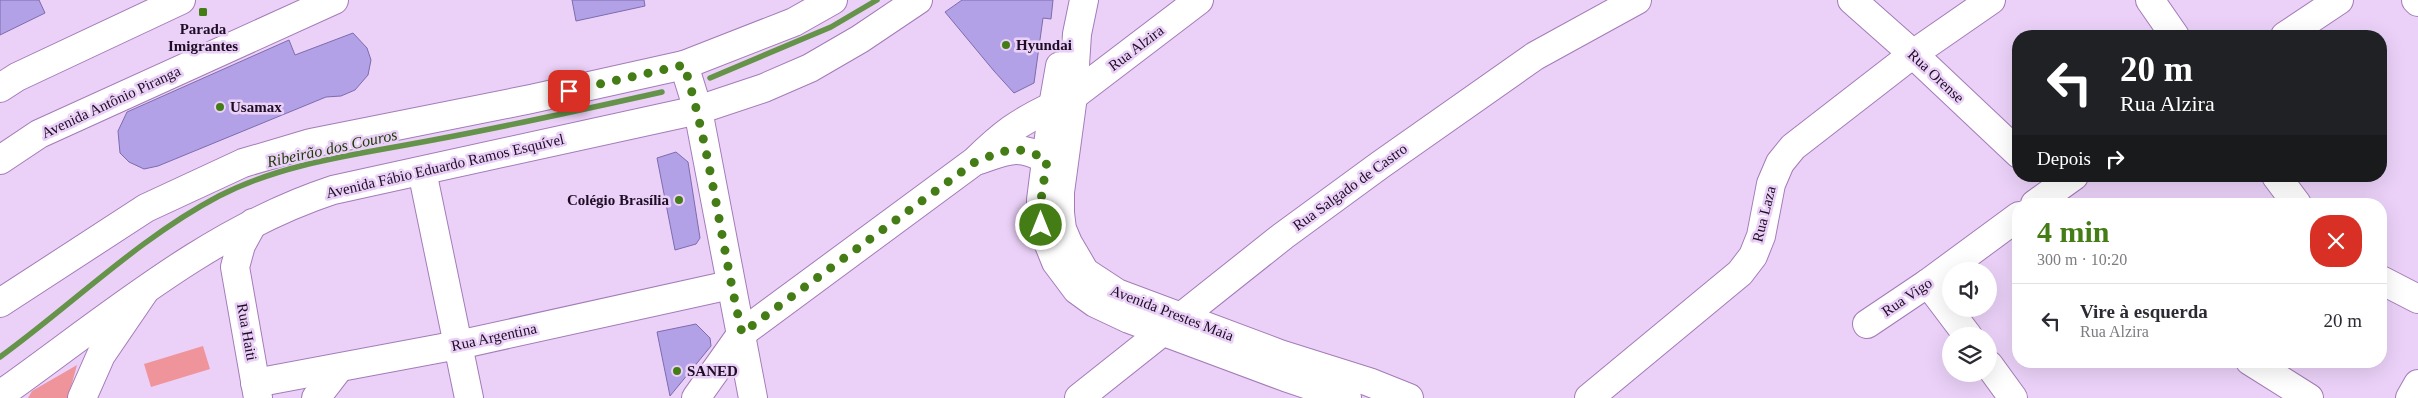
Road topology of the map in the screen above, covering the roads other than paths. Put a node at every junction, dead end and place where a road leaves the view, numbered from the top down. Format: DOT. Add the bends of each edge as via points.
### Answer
graph roads {
  1 [pos="181,0"];
  2 [pos="833,0"];
  3 [pos="918,0"];
  4 [pos="1084,0"];
  5 [pos="1199,0"];
  6 [pos="1637,0"];
  7 [pos="1852,0"];
  8 [pos="1991,0"];
  9 [pos="2150,0"];
  10 [pos="2339,0"];
  11 [pos="329,1"];
  12 [pos="2171,30"];
  13 [pos="2294,30"];
  14 [pos="1913,54"];
  15 [pos="684,65"];
  16 [pos="0,88"];
  17 [pos="1065,109"];
  18 [pos="698,110"];
  19 [pos="2012,147"];
  20 [pos="0,160"];
  21 [pos="1047,160"];
  22 [pos="975,162"];
  23 [pos="422,171"];
  24 [pos="2280,182"];
  25 [pos="2292,198"];
  26 [pos="2012,221"];
  27 [pos="253,223"];
  28 [pos="202,252"];
  29 [pos="235,267"];
  30 [pos="1928,283"];
  31 [pos="2387,283"];
  32 [pos="730,284"];
  33 [pos="144,292"];
  34 [pos="5,296"];
  35 [pos="2418,299"];
  36 [pos="1173,324"];
  37 [pos="1867,324"];
  38 [pos="1961,327"];
  39 [pos="742,333"];
  40 [pos="458,345"];
  41 [pos="339,368"];
  42 [pos="2261,368"];
  43 [pos="1997,376"];
  44 [pos="2418,384"];
  45 [pos="257,391"];
  46 [pos="0,395"];
  47 [pos="82,398"];
  48 [pos="316,398"];
  49 [pos="469,398"];
  50 [pos="696,398"];
  51 [pos="753,398"];
  52 [pos="1079,398"];
  53 [pos="1347,398"];
  54 [pos="1409,398"];
  55 [pos="1589,398"];
  56 [pos="2013,398"];
  57 [pos="2309,398"];
  58 [pos="2410,398"];
  1 -- 16 [label="main road"];
  2 -- 15 [label="main road" via="794,22"];
  3 -- 18 [label="main road, Avenida Fábio Eduardo Ramos Esquível" via="810,68 764,88"];
  4 -- 17 [label="main road, Avenida Prestes Maia" via="1077,34 1062,57"];
  5 -- 17 [label="main road, Rua Alzira"];
  6 -- 36 [label="main road, Rua Salgado de Castro" via="1535,56 1484,91 1283,236"];
  7 -- 14 [label="main road, Rua Orense"];
  8 -- 14 [label="main road, Rua Laza"];
  9 -- 12 [label="main road"];
  10 -- 13 [label="main road"];
  11 -- 20 [label="main road, Avenida Antônio Piranga" via="39,134"];
  14 -- 19 [label="main road, Rua Orense"];
  14 -- 55 [label="main road, Rua Laza" via="1793,146 1771,184 1761,236 1753,256 1740,273"];
  15 -- 18 [label="main road"];
  15 -- 34 [label="main road" via="311,143 243,163 146,208"];
  17 -- 21 [label="main road, Avenida Prestes Maia"];
  17 -- 22 [label="main road, Rua Alzira" via="1028,118 1005,132"];
  17 -- 36 [label="main road, Avenida Prestes Maia" via="1060,213 1062,229 1071,251 1085,272 1099,283"];
  18 -- 23 [label="main road, Avenida Fábio Eduardo Ramos Esquível"];
  18 -- 32 [label="main road"];
  21 -- 22 [label="main road, Rua Alzira" via="1030,151 1017,149"];
  21 -- 36 [label="main road, Avenida Prestes Maia" via="1041,225 1065,276 1095,303 1129,319"];
  22 -- 39 [label="main road, Rua Alzira"];
  23 -- 27 [label="main road, Avenida Fábio Eduardo Ramos Esquível" via="333,190"];
  23 -- 40 [label="main road"];
  24 -- 25 [label="main road"];
  26 -- 30 [label="main road, Rua Vigo"];
  27 -- 28 [label="main road, Avenida Fábio Eduardo Ramos Esquível"];
  27 -- 29 [label="main road, Rua Haiti" via="241,245"];
  28 -- 29 [label="main road"];
  28 -- 33 [label="main road, Avenida Fábio Eduardo Ramos Esquível"];
  29 -- 45 [label="main road, Rua Haiti"];
  30 -- 37 [label="main road, Rua Vigo"];
  30 -- 38 [label="main road"];
  31 -- 35 [label="main road"];
  32 -- 39 [label="main road"];
  32 -- 40 [label="main road, Rua Argentina"];
  33 -- 46 [label="main road, Avenida Fábio Eduardo Ramos Esquível"];
  33 -- 47 [label="main road" via="101,355"];
  36 -- 52 [label="main road, Rua Salgado de Castro"];
  36 -- 53 [label="main road, Avenida Prestes Maia" via="1239,360"];
  36 -- 54 [label="main road, Avenida Prestes Maia"];
  39 -- 50 [label="main road, Rua Alzira"];
  39 -- 51 [label="main road"];
  40 -- 41 [label="main road, Rua Argentina"];
  40 -- 49 [label="main road"];
  41 -- 45 [label="main road, Rua Argentina"];
  41 -- 48 [label="main road"];
  42 -- 57 [label="main road"];
  43 -- 56 [label="main road"];
  44 -- 58 [label="main road"];
}
